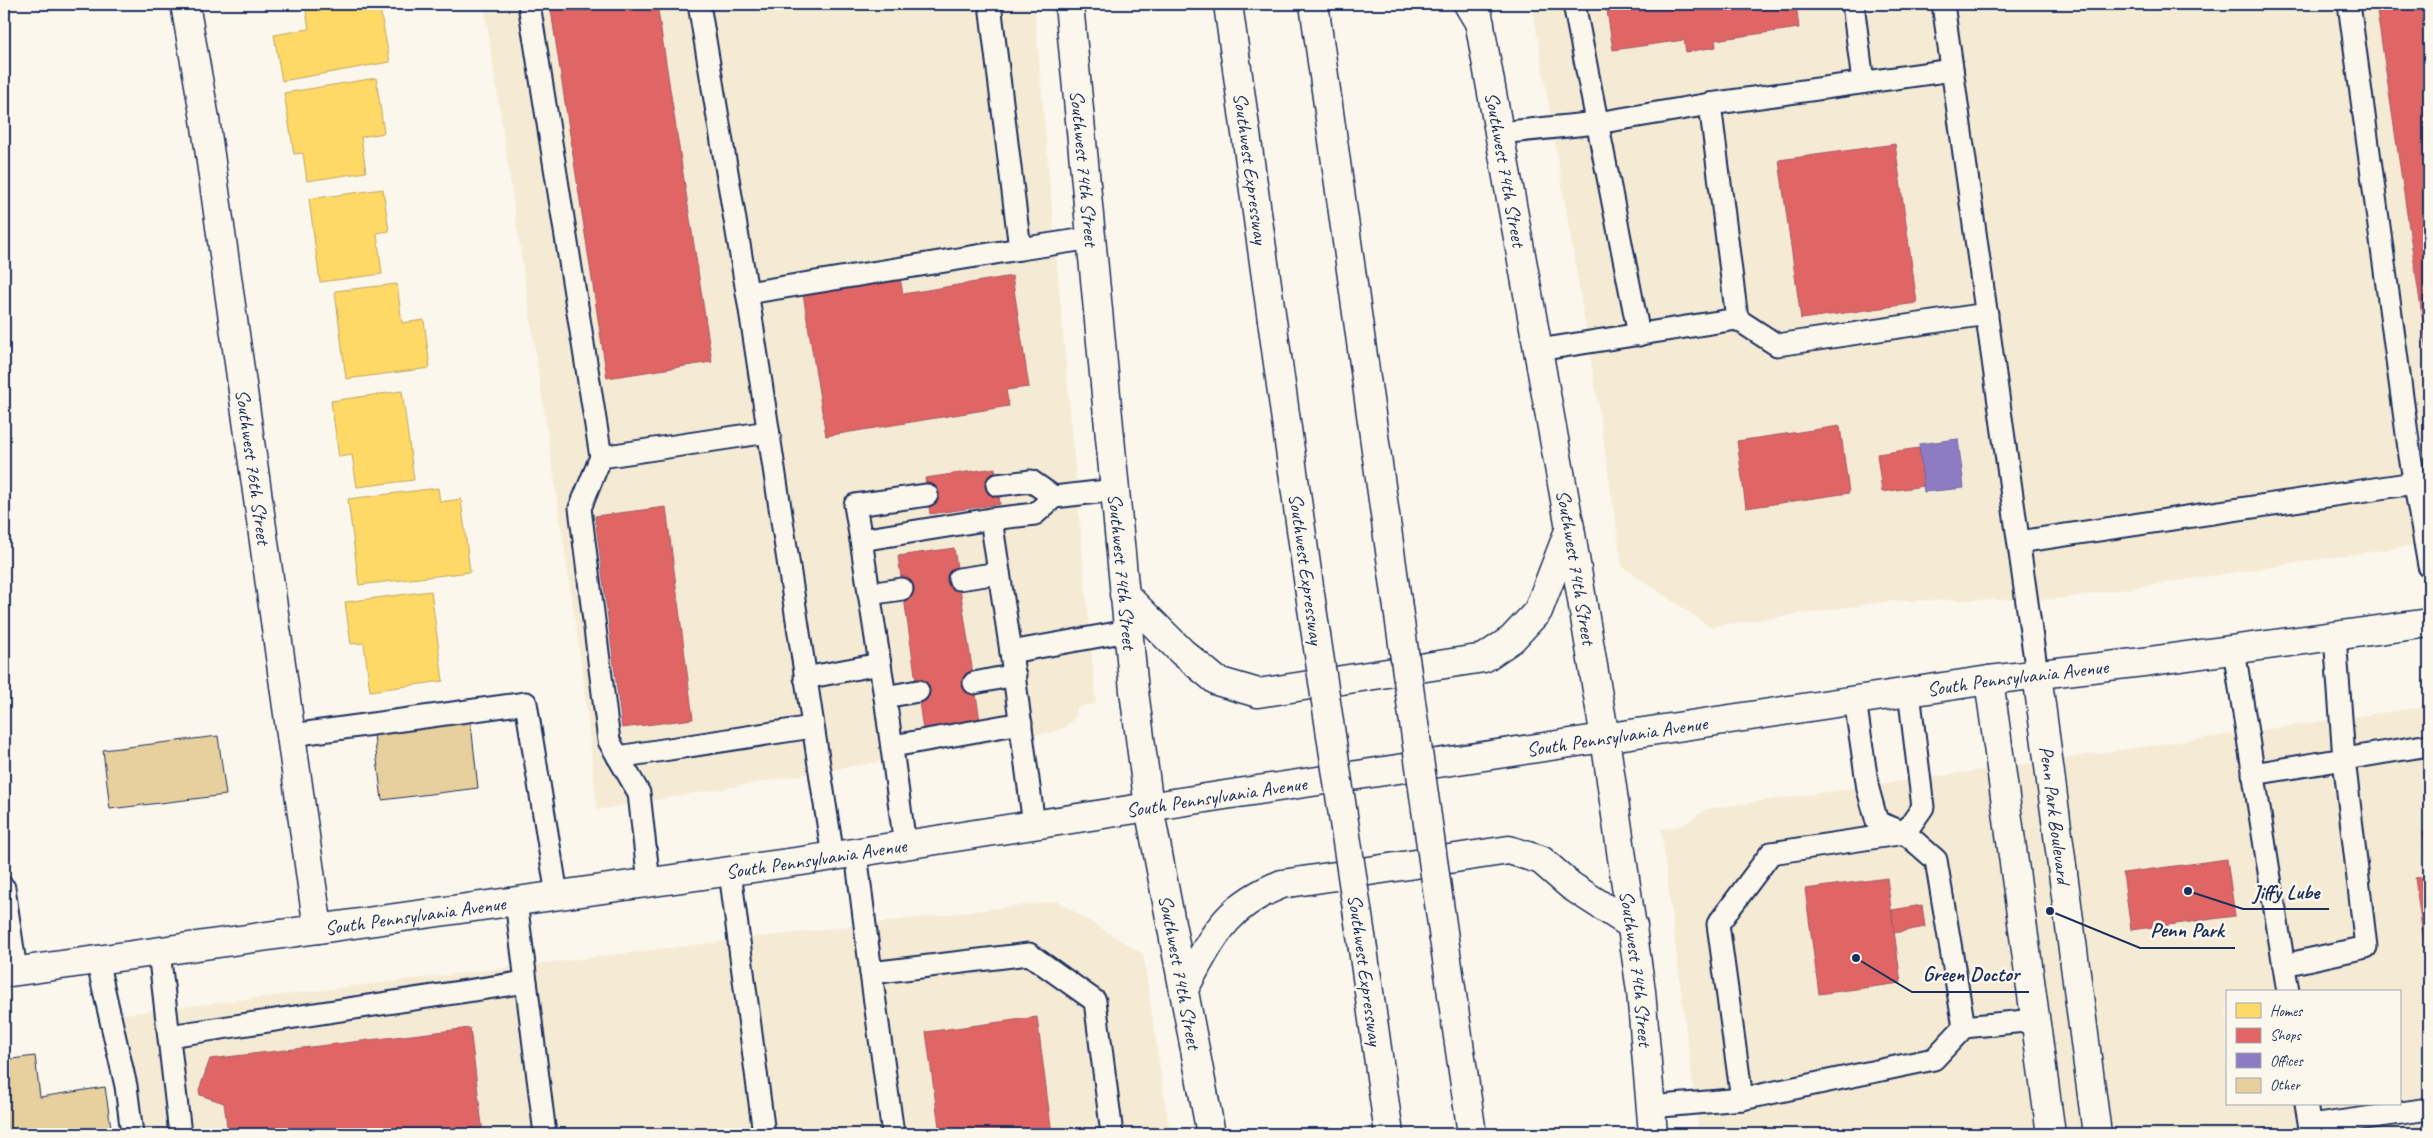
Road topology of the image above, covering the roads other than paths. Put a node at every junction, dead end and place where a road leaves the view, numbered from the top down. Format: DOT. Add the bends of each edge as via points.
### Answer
graph roads {
  1 [pos="185,4"];
  2 [pos="528,4"];
  3 [pos="699,4"];
  4 [pos="990,4"];
  5 [pos="1069,4"];
  6 [pos="1228,4"];
  7 [pos="1314,4"];
  8 [pos="1574,4"];
  9 [pos="1853,4"];
  10 [pos="1943,4"];
  11 [pos="2349,4"];
  12 [pos="1474,10"];
  13 [pos="1952,70"];
  14 [pos="1864,82"];
  15 [pos="1710,104"];
  16 [pos="1597,123"];
  17 [pos="1499,133"];
  18 [pos="1092,238"];
  19 [pos="1020,249"];
  20 [pos="747,293"];
  21 [pos="1987,314"];
  22 [pos="1737,319"];
  23 [pos="1639,335"];
  24 [pos="1538,350"];
  25 [pos="768,432"];
  26 [pos="601,456"];
  27 [pos="2414,483"];
  28 [pos="997,485"];
  29 [pos="1115,490"];
  30 [pos="927,495"];
  31 [pos="1054,497"];
  32 [pos="2424,505"];
  33 [pos="991,519"];
  34 [pos="1570,528"];
  35 [pos="861,540"];
  36 [pos="2019,542"];
  37 [pos="2429,566"];
  38 [pos="999,573"];
  39 [pos="959,579"];
  40 [pos="902,589"];
  41 [pos="869,594"];
  42 [pos="1124,594"];
  43 [pos="2429,623"];
  44 [pos="1128,631"];
  45 [pos="2334,636"];
  46 [pos="2234,650"];
  47 [pos="1011,652"];
  48 [pos="880,664"];
  49 [pos="2037,674"];
  50 [pos="1015,675"];
  51 [pos="806,678"];
  52 [pos="1989,680"];
  53 [pos="974,683"];
  54 [pos="918,691"];
  55 [pos="1909,692"];
  56 [pos="885,697"];
  57 [pos="1855,700"];
  58 [pos="1021,723"];
  59 [pos="812,728"];
  60 [pos="292,735"];
  61 [pos="1605,738"];
  62 [pos="2429,745"];
  63 [pos="893,746"];
  64 [pos="618,757"];
  65 [pos="2344,759"];
  66 [pos="2253,774"];
  67 [pos="1149,807"];
  68 [pos="1034,825"];
  69 [pos="1905,833"];
  70 [pos="905,845"];
  71 [pos="844,855"];
  72 [pos="730,872"];
  73 [pos="649,883"];
  74 [pos="4,888"];
  75 [pos="557,895"];
  76 [pos="516,901"];
  77 [pos="1632,926"];
  78 [pos="318,929"];
  79 [pos="159,951"];
  80 [pos="97,960"];
  81 [pos="2284,965"];
  82 [pos="10,972"];
  83 [pos="871,972"];
  84 [pos="526,982"];
  85 [pos="1185,987"];
  86 [pos="2288,990"];
  87 [pos="2035,1020"];
  88 [pos="1964,1027"];
  89 [pos="169,1036"];
  90 [pos="1742,1099"];
  91 [pos="2306,1106"];
  92 [pos="1650,1107"];
  93 [pos="2429,1109"];
  94 [pos="2310,1130"];
  95 [pos="132,1134"];
  96 [pos="180,1134"];
  97 [pos="545,1134"];
  98 [pos="764,1134"];
  99 [pos="893,1134"];
  100 [pos="1112,1134"];
  101 [pos="1211,1134"];
  102 [pos="1389,1134"];
  103 [pos="1472,1134"];
  104 [pos="1653,1134"];
  105 [pos="2051,1134"];
  106 [pos="2097,1134"];
  1 -- 60 [label="main road, Southwest 76th Street" via="205,119"];
  2 -- 26 [label="lane"];
  3 -- 20 [label="lane"];
  4 -- 19 [label="lane"];
  5 -- 18 [label="main road, Southwest 74th Street"];
  6 -- 102 [label="main road, Southwest Expressway, bridge"];
  7 -- 103 [label="main road, bridge"];
  8 -- 16 [label="lane"];
  9 -- 14 [label="lane"];
  10 -- 13 [label="lane"];
  11 -- 27 [label="lane"];
  12 -- 17 [label="main road, Southwest 74th Street"];
  13 -- 14 [label="lane"];
  13 -- 21 [label="lane"];
  14 -- 15 [label="lane"];
  15 -- 16 [label="lane"];
  15 -- 22 [label="lane"];
  16 -- 17 [label="lane"];
  16 -- 23 [label="lane"];
  17 -- 24 [label="main road, Southwest 74th Street"];
  18 -- 19 [label="lane"];
  18 -- 29 [label="main road, Southwest 74th Street"];
  19 -- 20 [label="lane"];
  20 -- 25 [label="lane"];
  21 -- 22 [label="lane" via="1777,345"];
  21 -- 36 [label="lane"];
  22 -- 23 [label="lane"];
  23 -- 24 [label="lane"];
  24 -- 34 [label="main road, Southwest 74th Street"];
  25 -- 26 [label="lane"];
  25 -- 51 [label="lane"];
  26 -- 64 [label="lane" via="580,508 609,741"];
  27 -- 32 [label="lane"];
  27 -- 36 [label="lane"];
  28 -- 31 [label="lane" via="1031,481"];
  29 -- 31 [label="lane"];
  29 -- 42 [label="main road, Southwest 74th Street"];
  30 -- 35 [label="lane" via="855,505"];
  31 -- 33 [label="lane" via="1035,514"];
  32 -- 37 [label="lane"];
  33 -- 35 [label="lane"];
  33 -- 38 [label="lane"];
  34 -- 42 [label="main road" via="1538,611 1512,639 1484,658 1258,693 1217,681 1182,652"];
  34 -- 61 [label="main road, Southwest 74th Street"];
  35 -- 41 [label="lane"];
  36 -- 49 [label="lane"];
  38 -- 39 [label="lane"];
  38 -- 47 [label="lane"];
  40 -- 41 [label="lane"];
  41 -- 48 [label="lane"];
  42 -- 44 [label="main road, Southwest 74th Street"];
  43 -- 45 [label="main road, South Pennsylvania Avenue"];
  44 -- 47 [label="lane"];
  44 -- 67 [label="main road, Southwest 74th Street"];
  45 -- 46 [label="main road, South Pennsylvania Avenue"];
  45 -- 65 [label="lane"];
  46 -- 49 [label="main road, South Pennsylvania Avenue"];
  46 -- 66 [label="lane"];
  47 -- 50 [label="lane"];
  48 -- 51 [label="lane"];
  48 -- 56 [label="lane"];
  49 -- 52 [label="main road, South Pennsylvania Avenue"];
  49 -- 106 [label="main road, Penn Park Boulevard"];
  50 -- 53 [label="lane"];
  50 -- 58 [label="lane"];
  51 -- 59 [label="lane"];
  52 -- 55 [label="main road, South Pennsylvania Avenue"];
  52 -- 87 [label="main road"];
  54 -- 56 [label="lane"];
  55 -- 57 [label="main road, South Pennsylvania Avenue"];
  55 -- 69 [label="lane" via="1923,807"];
  56 -- 63 [label="lane"];
  57 -- 61 [label="main road, South Pennsylvania Avenue"];
  57 -- 69 [label="lane" via="1868,789 1877,822"];
  58 -- 63 [label="lane"];
  58 -- 68 [label="lane"];
  59 -- 64 [label="lane"];
  59 -- 71 [label="lane"];
  60 -- 75 [label="lane" via="526,702"];
  60 -- 78 [label="main road, Southwest 76th Street"];
  61 -- 67 [label="main road, South Pennsylvania Avenue"];
  61 -- 77 [label="main road, Southwest 74th Street"];
  62 -- 65 [label="lane"];
  63 -- 70 [label="lane"];
  64 -- 73 [label="lane" via="638,793"];
  65 -- 66 [label="lane"];
  65 -- 81 [label="lane" via="2366,947"];
  66 -- 81 [label="lane"];
  67 -- 68 [label="main road, South Pennsylvania Avenue"];
  67 -- 85 [label="main road, Southwest 74th Street"];
  68 -- 70 [label="main road, South Pennsylvania Avenue"];
  69 -- 88 [label="lane" via="1936,860"];
  69 -- 90 [label="lane" via="1771,853 1718,924"];
  70 -- 71 [label="main road, South Pennsylvania Avenue"];
  71 -- 72 [label="main road, South Pennsylvania Avenue"];
  71 -- 83 [label="lane"];
  72 -- 73 [label="main road, South Pennsylvania Avenue"];
  72 -- 98 [label="lane"];
  73 -- 75 [label="main road, South Pennsylvania Avenue"];
  74 -- 82 [label="lane"];
  75 -- 76 [label="main road, South Pennsylvania Avenue"];
  76 -- 78 [label="main road, South Pennsylvania Avenue"];
  76 -- 84 [label="lane"];
  77 -- 85 [label="main road" via="1571,886 1541,860 1509,850 1282,884 1259,892 1219,926"];
  77 -- 92 [label="main road, Southwest 74th Street" via="1641,991"];
  78 -- 79 [label="main road, South Pennsylvania Avenue"];
  79 -- 80 [label="main road, South Pennsylvania Avenue"];
  79 -- 89 [label="lane"];
  80 -- 82 [label="main road, South Pennsylvania Avenue"];
  80 -- 95 [label="lane" via="126,1086"];
  81 -- 86 [label="lane"];
  83 -- 99 [label="lane"];
  83 -- 100 [label="lane" via="1030,954 1096,1001"];
  84 -- 89 [label="lane"];
  84 -- 97 [label="lane"];
  85 -- 101 [label="main road, Southwest 74th Street"];
  87 -- 88 [label="lane"];
  87 -- 105 [label="main road"];
  88 -- 90 [label="lane" via="1934,1059"];
  89 -- 96 [label="lane"];
  90 -- 92 [label="lane"];
  91 -- 94 [label="lane"];
  92 -- 104 [label="main road, Southwest 74th Street"];
  93 -- 94 [label="lane"];
}
